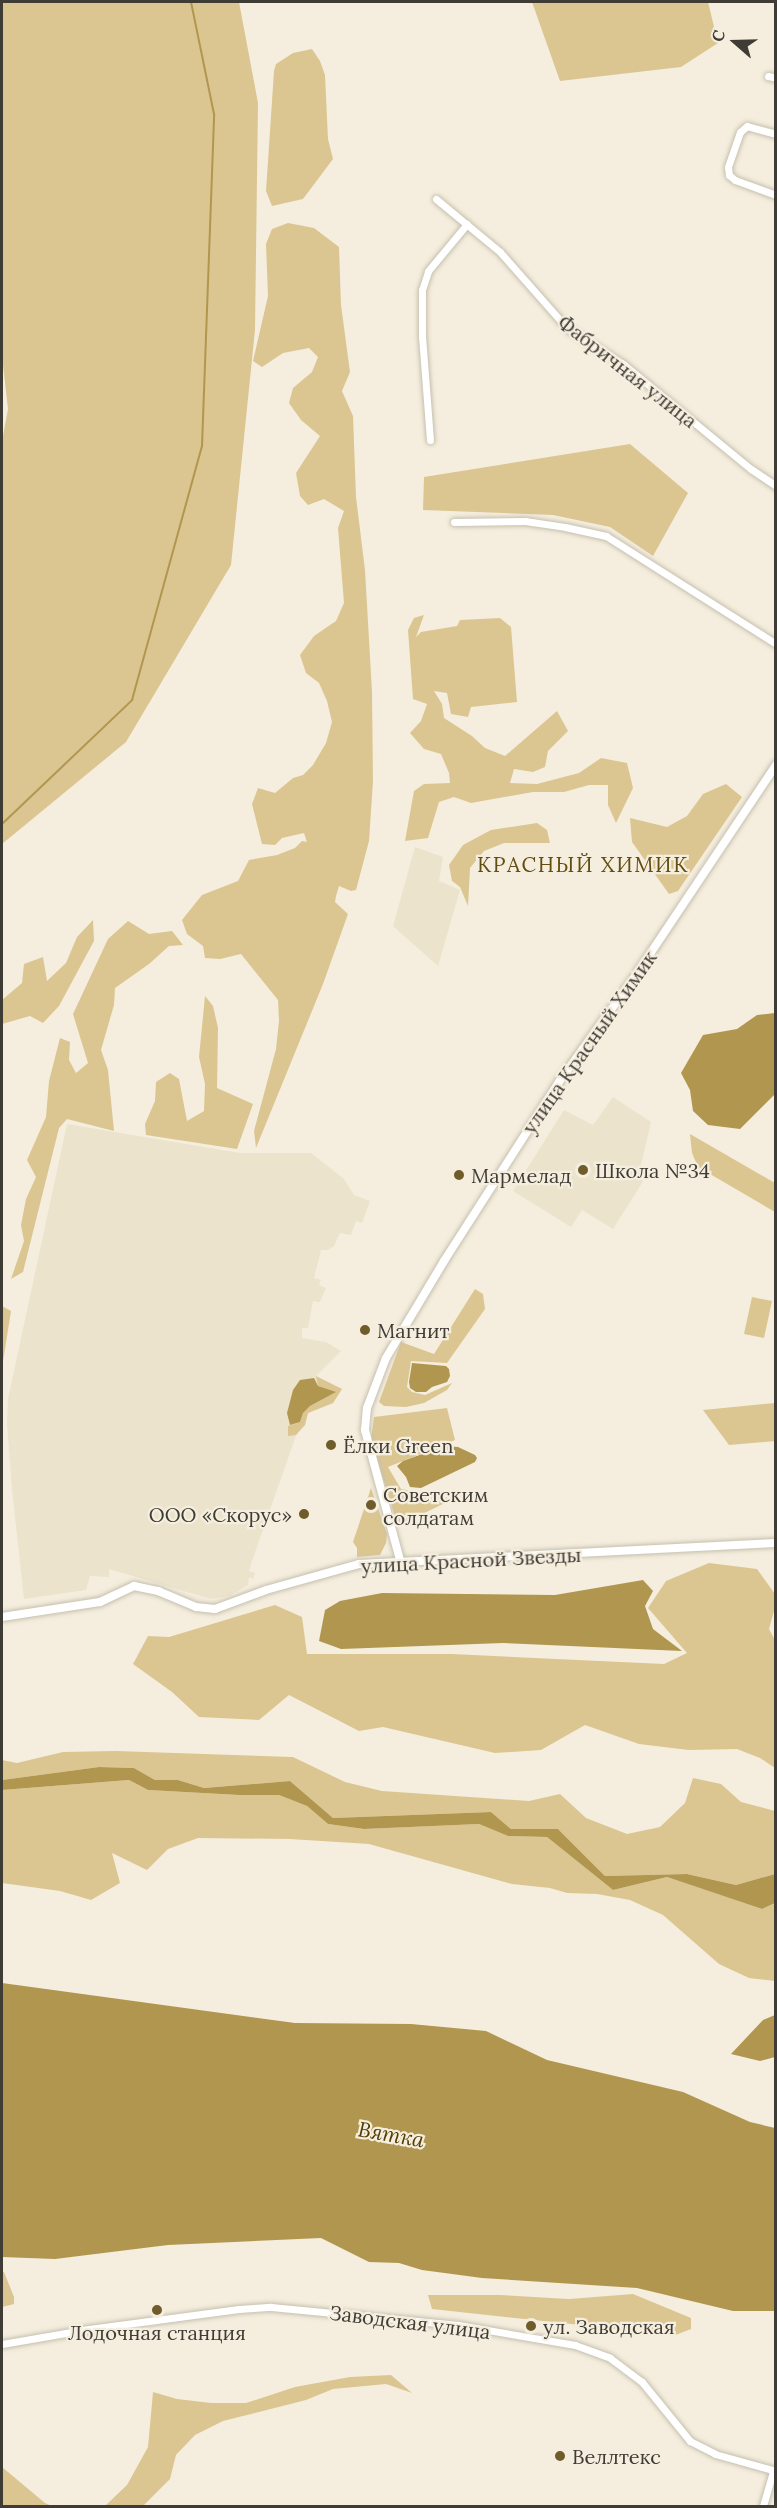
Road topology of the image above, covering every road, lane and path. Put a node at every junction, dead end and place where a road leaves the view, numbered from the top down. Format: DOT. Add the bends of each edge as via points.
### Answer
graph roads {
  1 [pos="776,134"];
  2 [pos="776,195"];
  3 [pos="436,199"];
  4 [pos="467,224"];
  5 [pos="430,440"];
  6 [pos="776,486"];
  7 [pos="454,522"];
  8 [pos="776,644"];
  9 [pos="776,765"];
  10 [pos="776,1543"];
  11 [pos="400,1560"];
  12 [pos="2,1617"];
  13 [pos="2,2344"];
  14 [pos="774,2471"];
  15 [pos="763,2506"];
  1 -- 2 [label="street" via="747,126 740,132 728,167 735,180"];
  3 -- 4 [label="street, Фабричная улица"];
  4 -- 5 [label="street" via="428,271 422,290"];
  4 -- 6 [label="street, Фабричная улица" via="500,252 567,328 623,364"];
  7 -- 8 [label="street" via="525,521 606,536"];
  9 -- 11 [label="street, улица Красный Химик" via="638,972 559,1082 386,1358 367,1408 365,1430"];
  10 -- 11 [label="street, улица Красной Звезды"];
  11 -- 12 [label="street, улица Красной Звезды" via="359,1564 215,1609 196,1607 134,1586 100,1602"];
  13 -- 14 [label="street, Заводская улица" via="89,2329 271,2307 458,2325 575,2346 610,2358 642,2382 690,2441 705,2451"];
  14 -- 15 [label="street"];
}
